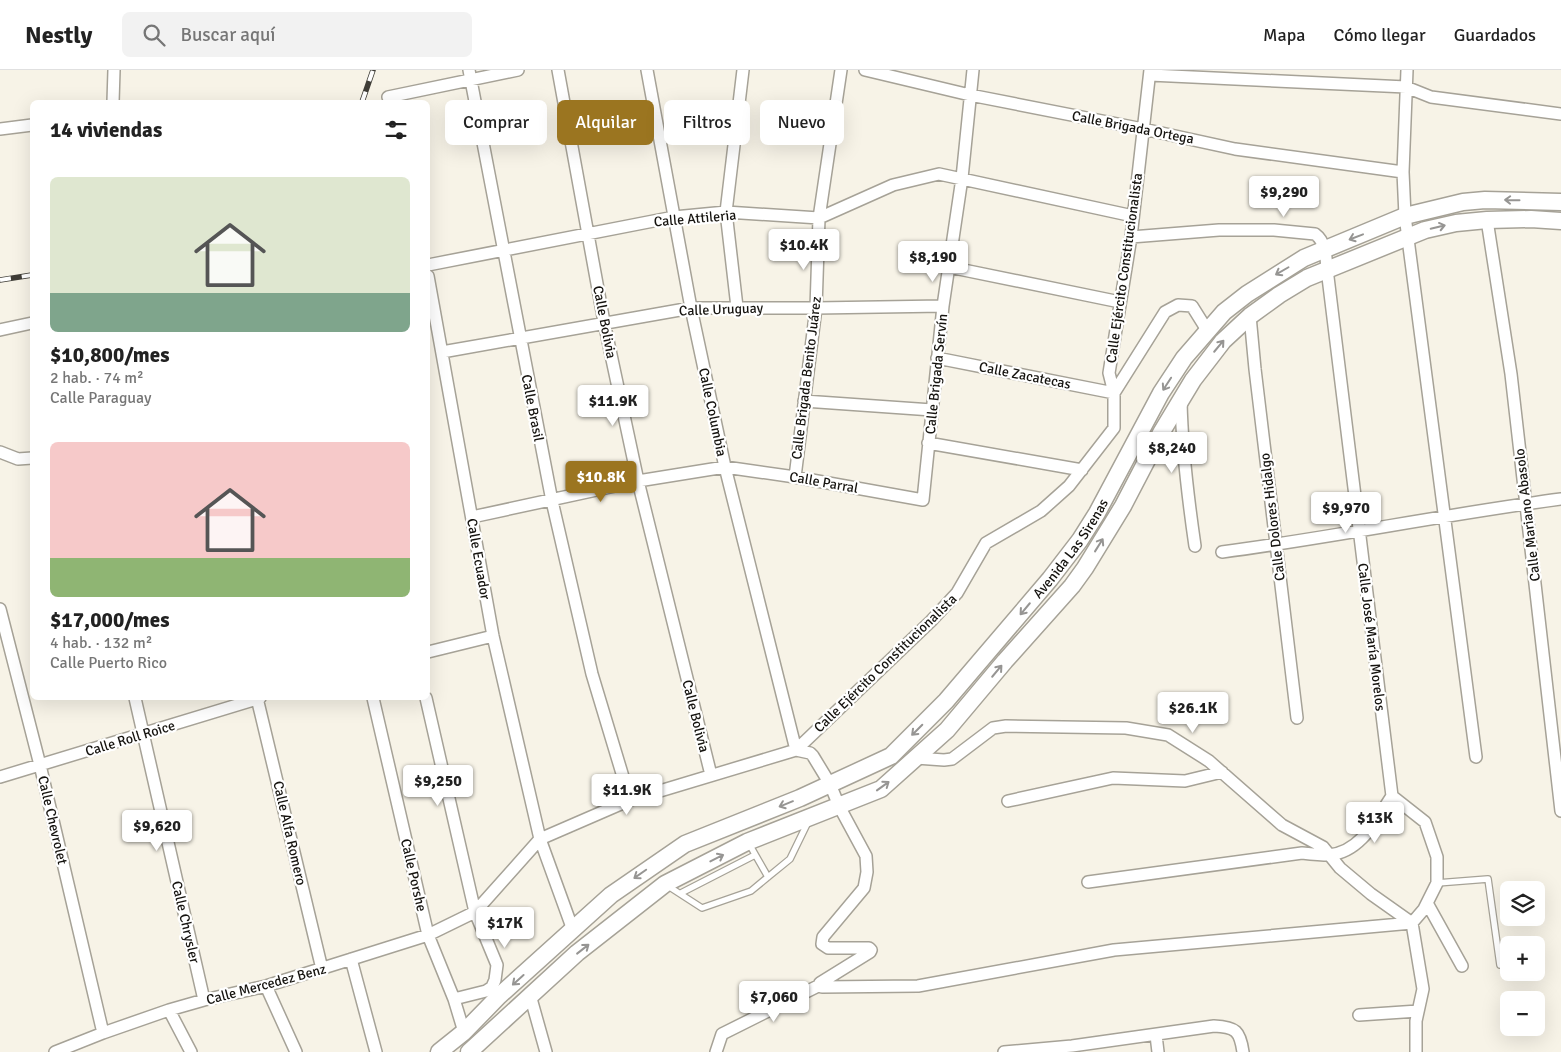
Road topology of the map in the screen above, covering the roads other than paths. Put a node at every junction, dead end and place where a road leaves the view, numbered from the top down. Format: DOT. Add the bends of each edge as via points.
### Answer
graph roads {
  1 [pos="114,70"];
  2 [pos="518,70"];
  3 [pos="558,70"];
  4 [pos="647,70"];
  5 [pos="743,70"];
  6 [pos="842,70"];
  7 [pos="865,70"];
  8 [pos="973,70"];
  9 [pos="1407,70"];
  10 [pos="1150,72"];
  11 [pos="470,75"];
  12 [pos="1406,87"];
  13 [pos="970,95"];
  14 [pos="113,100"];
  15 [pos="389,100"];
  16 [pos="1561,114"];
  17 [pos="30,125"];
  18 [pos="0,129"];
  19 [pos="1143,129"];
  20 [pos="1403,172"];
  21 [pos="962,178"];
  22 [pos="1561,202"];
  23 [pos="726,212"];
  24 [pos="1133,216"];
  25 [pos="1405,216"];
  26 [pos="674,217"];
  27 [pos="819,218"];
  28 [pos="1487,220"];
  29 [pos="1561,221"];
  30 [pos="589,234"];
  31 [pos="1407,236"];
  32 [pos="1131,237"];
  33 [pos="1325,249"];
  34 [pos="503,252"];
  35 [pos="430,265"];
  36 [pos="949,267"];
  37 [pos="1328,269"];
  38 [pos="430,287"];
  39 [pos="1120,302"];
  40 [pos="943,306"];
  41 [pos="737,307"];
  42 [pos="691,308"];
  43 [pos="816,308"];
  44 [pos="1250,316"];
  45 [pos="604,322"];
  46 [pos="30,323"];
  47 [pos="0,330"];
  48 [pos="1207,330"];
  49 [pos="520,339"];
  50 [pos="442,352"];
  51 [pos="937,358"];
  52 [pos="1114,393"];
  53 [pos="1181,399"];
  54 [pos="804,401"];
  55 [pos="932,410"];
  56 [pos="928,443"];
  57 [pos="0,452"];
  58 [pos="30,458"];
  59 [pos="725,468"];
  60 [pos="1082,470"];
  61 [pos="795,477"];
  62 [pos="638,481"];
  63 [pos="1561,498"];
  64 [pos="923,500"];
  65 [pos="552,501"];
  66 [pos="1526,503"];
  67 [pos="1445,515"];
  68 [pos="472,517"];
  69 [pos="1359,530"];
  70 [pos="1276,545"];
  71 [pos="1195,546"];
  72 [pos="1222,552"];
  73 [pos="0,609"];
  74 [pos="493,636"];
  75 [pos="430,652"];
  76 [pos="135,700"];
  77 [pos="252,700"];
  78 [pos="258,700"];
  79 [pos="373,700"];
  80 [pos="426,700"];
  81 [pos="1297,718"];
  82 [pos="143,734"];
  83 [pos="796,750"];
  84 [pos="1476,757"];
  85 [pos="916,758"];
  86 [pos="40,765"];
  87 [pos="1222,772"];
  88 [pos="711,775"];
  89 [pos="0,777"];
  90 [pos="830,784"];
  91 [pos="1392,796"];
  92 [pos="630,800"];
  93 [pos="1008,801"];
  94 [pos="840,806"];
  95 [pos="1561,811"];
  96 [pos="811,816"];
  97 [pos="540,839"];
  98 [pos="751,848"];
  99 [pos="1330,855"];
  100 [pos="768,877"];
  101 [pos="1088,882"];
  102 [pos="1437,883"];
  103 [pos="665,884"];
  104 [pos="681,893"];
  105 [pos="1427,903"];
  106 [pos="475,912"];
  107 [pos="1412,923"];
  108 [pos="573,930"];
  109 [pos="428,935"];
  110 [pos="352,959"];
  111 [pos="1500,965"];
  112 [pos="1462,966"];
  113 [pos="322,969"];
  114 [pos="820,985"];
  115 [pos="266,986"];
  116 [pos="496,992"];
  117 [pos="530,995"];
  118 [pos="454,999"];
  119 [pos="204,1000"];
  120 [pos="169,1010"];
  121 [pos="1418,1011"];
  122 [pos="1359,1015"];
  123 [pos="464,1032"];
  124 [pos="102,1033"];
  125 [pos="1156,1035"];
  126 [pos="1072,1049"];
  127 [pos="716,1051"];
  128 [pos="55,1052"];
  129 [pos="191,1052"];
  130 [pos="296,1052"];
  131 [pos="376,1052"];
  132 [pos="439,1052"];
  133 [pos="469,1052"];
  134 [pos="546,1052"];
  135 [pos="1004,1052"];
  136 [pos="1158,1052"];
  137 [pos="1243,1052"];
  138 [pos="1416,1052"];
  1 -- 14 [label="street"];
  2 -- 11 [label="street"];
  3 -- 30 [label="street, Calle Bolivia"];
  4 -- 26 [label="street, Calle Columbia"];
  5 -- 23 [label="street"];
  6 -- 27 [label="street, Calle Brigada Benito Juárez"];
  7 -- 13 [label="street, Calle Brigada Ortega"];
  8 -- 13 [label="street, Calle Brigada Servín"];
  9 -- 12 [label="street"];
  10 -- 12 [label="street"];
  10 -- 19 [label="street, Calle Ejército Constitucionalista"];
  11 -- 15 [label="street"];
  11 -- 34 [label="street, Calle Brasil"];
  12 -- 16 [label="street" via="1431,97"];
  12 -- 20 [label="street"];
  13 -- 19 [label="street, Calle Brigada Ortega"];
  13 -- 21 [label="street, Calle Brigada Servín"];
  17 -- 18 [label="street"];
  19 -- 20 [label="street, Calle Brigada Ortega" via="1235,149"];
  19 -- 24 [label="street, Calle Ejército Constitucionalista"];
  20 -- 25 [label="street"];
  21 -- 24 [label="street, Calle Attileria"];
  21 -- 27 [label="street, Calle Attileria" via="939,174 893,185"];
  21 -- 36 [label="street, Calle Brigada Servín"];
  22 -- 25 [label="main road, Avenida Las Sirenas, one-way" via="1485,200"];
  23 -- 26 [label="street, Calle Attileria"];
  23 -- 27 [label="street, Calle Attileria"];
  23 -- 41 [label="street"];
  24 -- 32 [label="street, Calle Ejército Constitucionalista"];
  25 -- 31 [label="street"];
  25 -- 33 [label="main road, Avenida Las Sirenas, one-way"];
  26 -- 30 [label="street, Calle Attileria"];
  26 -- 42 [label="street, Calle Columbia"];
  27 -- 43 [label="street, Calle Brigada Benito Juárez"];
  28 -- 29 [label="main road, Avenida Las Sirenas"];
  31 -- 28 [label="main road, Avenida Las Sirenas, one-way" via="1456,223"];
  28 -- 66 [label="street, Calle Mariano Abasolo" via="1511,374"];
  30 -- 34 [label="street, Calle Attileria"];
  30 -- 45 [label="street, Calle Bolivia"];
  31 -- 37 [label="main road, Avenida Las Sirenas"];
  31 -- 67 [label="street"];
  32 -- 33 [label="street" via="1219,230 1274,230 1315,234"];
  32 -- 39 [label="street, Calle Ejército Constitucionalista"];
  33 -- 37 [label="street, Calle José María Morelos"];
  33 -- 48 [label="main road, Avenida Las Sirenas, one-way" via="1304,258 1247,294"];
  34 -- 35 [label="street, Calle Attileria"];
  34 -- 49 [label="street, Calle Brasil"];
  36 -- 39 [label="street"];
  36 -- 40 [label="street, Calle Brigada Servín"];
  37 -- 44 [label="main road, Avenida Las Sirenas" via="1307,278"];
  37 -- 69 [label="street, Calle José María Morelos"];
  38 -- 50 [label="street, Calle Ecuador"];
  39 -- 52 [label="street, Calle Ejército Constitucionalista" via="1109,373"];
  40 -- 43 [label="street, Calle Uruguay"];
  40 -- 51 [label="street, Calle Brigada Servín"];
  41 -- 42 [label="street, Calle Uruguay"];
  41 -- 43 [label="street, Calle Uruguay"];
  42 -- 45 [label="street, Calle Uruguay"];
  42 -- 59 [label="street, Calle Columbia"];
  43 -- 54 [label="street, Calle Brigada Benito Juárez"];
  53 -- 44 [label="main road, Avenida Las Sirenas, one-way" via="1223,341"];
  44 -- 70 [label="street, Calle Dolores Hidalgo"];
  45 -- 49 [label="street, Calle Uruguay"];
  45 -- 62 [label="street, Calle Bolivia"];
  46 -- 47 [label="street"];
  48 -- 52 [label="street" via="1192,306 1178,305 1165,312"];
  48 -- 90 [label="main road, Avenida Las Sirenas, one-way" via="1161,393 1097,513 1050,579 946,701 891,756"];
  49 -- 50 [label="street, Calle Uruguay"];
  49 -- 65 [label="street, Calle Brasil"];
  50 -- 68 [label="street, Calle Ecuador"];
  51 -- 52 [label="street, Calle Zacatecas"];
  51 -- 55 [label="street, Calle Brigada Servín"];
  52 -- 60 [label="street, Calle Ejército Constitucionalista" via="1114,428"];
  53 -- 71 [label="street" via="1181,428"];
  85 -- 53 [label="main road, Avenida Las Sirenas, one-way" via="947,730 1081,574 1123,506"];
  54 -- 55 [label="street"];
  54 -- 61 [label="street, Calle Brigada Benito Juárez"];
  55 -- 56 [label="street, Calle Brigada Servín"];
  56 -- 60 [label="street"];
  56 -- 64 [label="street, Calle Brigada Servín"];
  57 -- 58 [label="street" via="18,459"];
  59 -- 61 [label="street, Calle Parral"];
  59 -- 62 [label="street, Calle Parral"];
  59 -- 83 [label="street, Calle Columbia"];
  60 -- 83 [label="street, Calle Ejército Constitucionalista" via="1041,511 986,543 957,593"];
  61 -- 64 [label="street, Calle Parral"];
  62 -- 65 [label="street, Calle Parral"];
  62 -- 88 [label="street, Calle Bolivia"];
  63 -- 66 [label="street"];
  65 -- 68 [label="street, Calle Parral"];
  65 -- 92 [label="street, Calle Brasil" via="592,674"];
  66 -- 67 [label="street"];
  66 -- 95 [label="street, Calle Mariano Abasolo"];
  67 -- 69 [label="street"];
  67 -- 84 [label="street"];
  68 -- 74 [label="street, Calle Ecuador"];
  69 -- 70 [label="street"];
  69 -- 91 [label="street, Calle José María Morelos"];
  70 -- 72 [label="street"];
  70 -- 81 [label="street, Calle Dolores Hidalgo"];
  73 -- 86 [label="street, Calle Chevrolet"];
  74 -- 75 [label="street"];
  74 -- 97 [label="street, Calle Ecuador"];
  76 -- 82 [label="street, Calle Chrysler"];
  77 -- 82 [label="street, Calle Roll Roice"];
  78 -- 113 [label="street, Calle Alfa Romero"];
  79 -- 109 [label="street, Calle Porshe"];
  80 -- 106 [label="street"];
  82 -- 86 [label="street, Calle Roll Roice"];
  82 -- 119 [label="street, Calle Chrysler"];
  83 -- 88 [label="street"];
  83 -- 90 [label="street" via="810,752"];
  85 -- 87 [label="street" via="952,759 992,728 1126,728 1168,734"];
  94 -- 85 [label="main road, Avenida Las Sirenas, one-way" via="881,789"];
  86 -- 89 [label="street, Calle Roll Roice"];
  86 -- 124 [label="street, Calle Chevrolet"];
  87 -- 93 [label="street" via="1186,781 1113,778"];
  87 -- 99 [label="street" via="1282,825 1323,847"];
  88 -- 92 [label="street"];
  90 -- 94 [label="street"];
  90 -- 108 [label="main road, Avenida Las Sirenas, one-way" via="685,844 611,895"];
  91 -- 99 [label="street" via="1368,833 1347,850"];
  91 -- 102 [label="street" via="1425,822 1437,857"];
  92 -- 97 [label="street"];
  94 -- 96 [label="main road, Avenida Las Sirenas"];
  94 -- 114 [label="street" via="866,856 867,872 864,888 823,937 822,944 828,948 871,950"];
  96 -- 98 [label="main road, Avenida Las Sirenas"];
  96 -- 100 [label="lane" via="790,858"];
  97 -- 106 [label="street"];
  97 -- 108 [label="street, Calle Ecuador"];
  98 -- 100 [label="lane"];
  103 -- 98 [label="main road, Avenida Las Sirenas, one-way"];
  98 -- 104 [label="lane"];
  99 -- 101 [label="street" via="1302,853"];
  99 -- 107 [label="street" via="1340,868 1371,894"];
  100 -- 104 [label="lane" via="751,890 702,908"];
  102 -- 105 [label="street"];
  102 -- 111 [label="lane" via="1488,879"];
  103 -- 104 [label="lane"];
  117 -- 103 [label="main road, Avenida Las Sirenas, one-way" via="577,953"];
  105 -- 107 [label="street"];
  105 -- 112 [label="street"];
  106 -- 109 [label="street, Calle Mercedez Benz"];
  106 -- 116 [label="street" via="497,965"];
  107 -- 114 [label="street" via="1114,950 918,986"];
  107 -- 121 [label="street" via="1422,989"];
  108 -- 116 [label="main road, Avenida Las Sirenas, one-way"];
  109 -- 110 [label="street, Calle Mercedez Benz"];
  109 -- 118 [label="street, Calle Porshe"];
  110 -- 113 [label="street, Calle Mercedez Benz"];
  110 -- 131 [label="street"];
  113 -- 115 [label="street, Calle Mercedez Benz"];
  114 -- 127 [label="street" via="722,1034"];
  115 -- 119 [label="street, Calle Mercedez Benz"];
  115 -- 130 [label="street"];
  116 -- 118 [label="street" via="486,991"];
  116 -- 123 [label="main road, Avenida Las Sirenas"];
  117 -- 133 [label="main road, Avenida Las Sirenas"];
  117 -- 134 [label="street"];
  118 -- 123 [label="street, Calle Porshe"];
  119 -- 120 [label="street, Calle Mercedez Benz"];
  120 -- 124 [label="street, Calle Mercedez Benz"];
  120 -- 129 [label="street"];
  121 -- 122 [label="street"];
  121 -- 138 [label="street" via="1414,1041"];
  123 -- 132 [label="main road, Avenida Las Sirenas"];
  124 -- 128 [label="street, Calle Mercedez Benz"];
  125 -- 126 [label="street"];
  125 -- 136 [label="street"];
  125 -- 137 [label="street" via="1214,1026 1234,1030 1241,1037"];
  126 -- 135 [label="street"];
}
